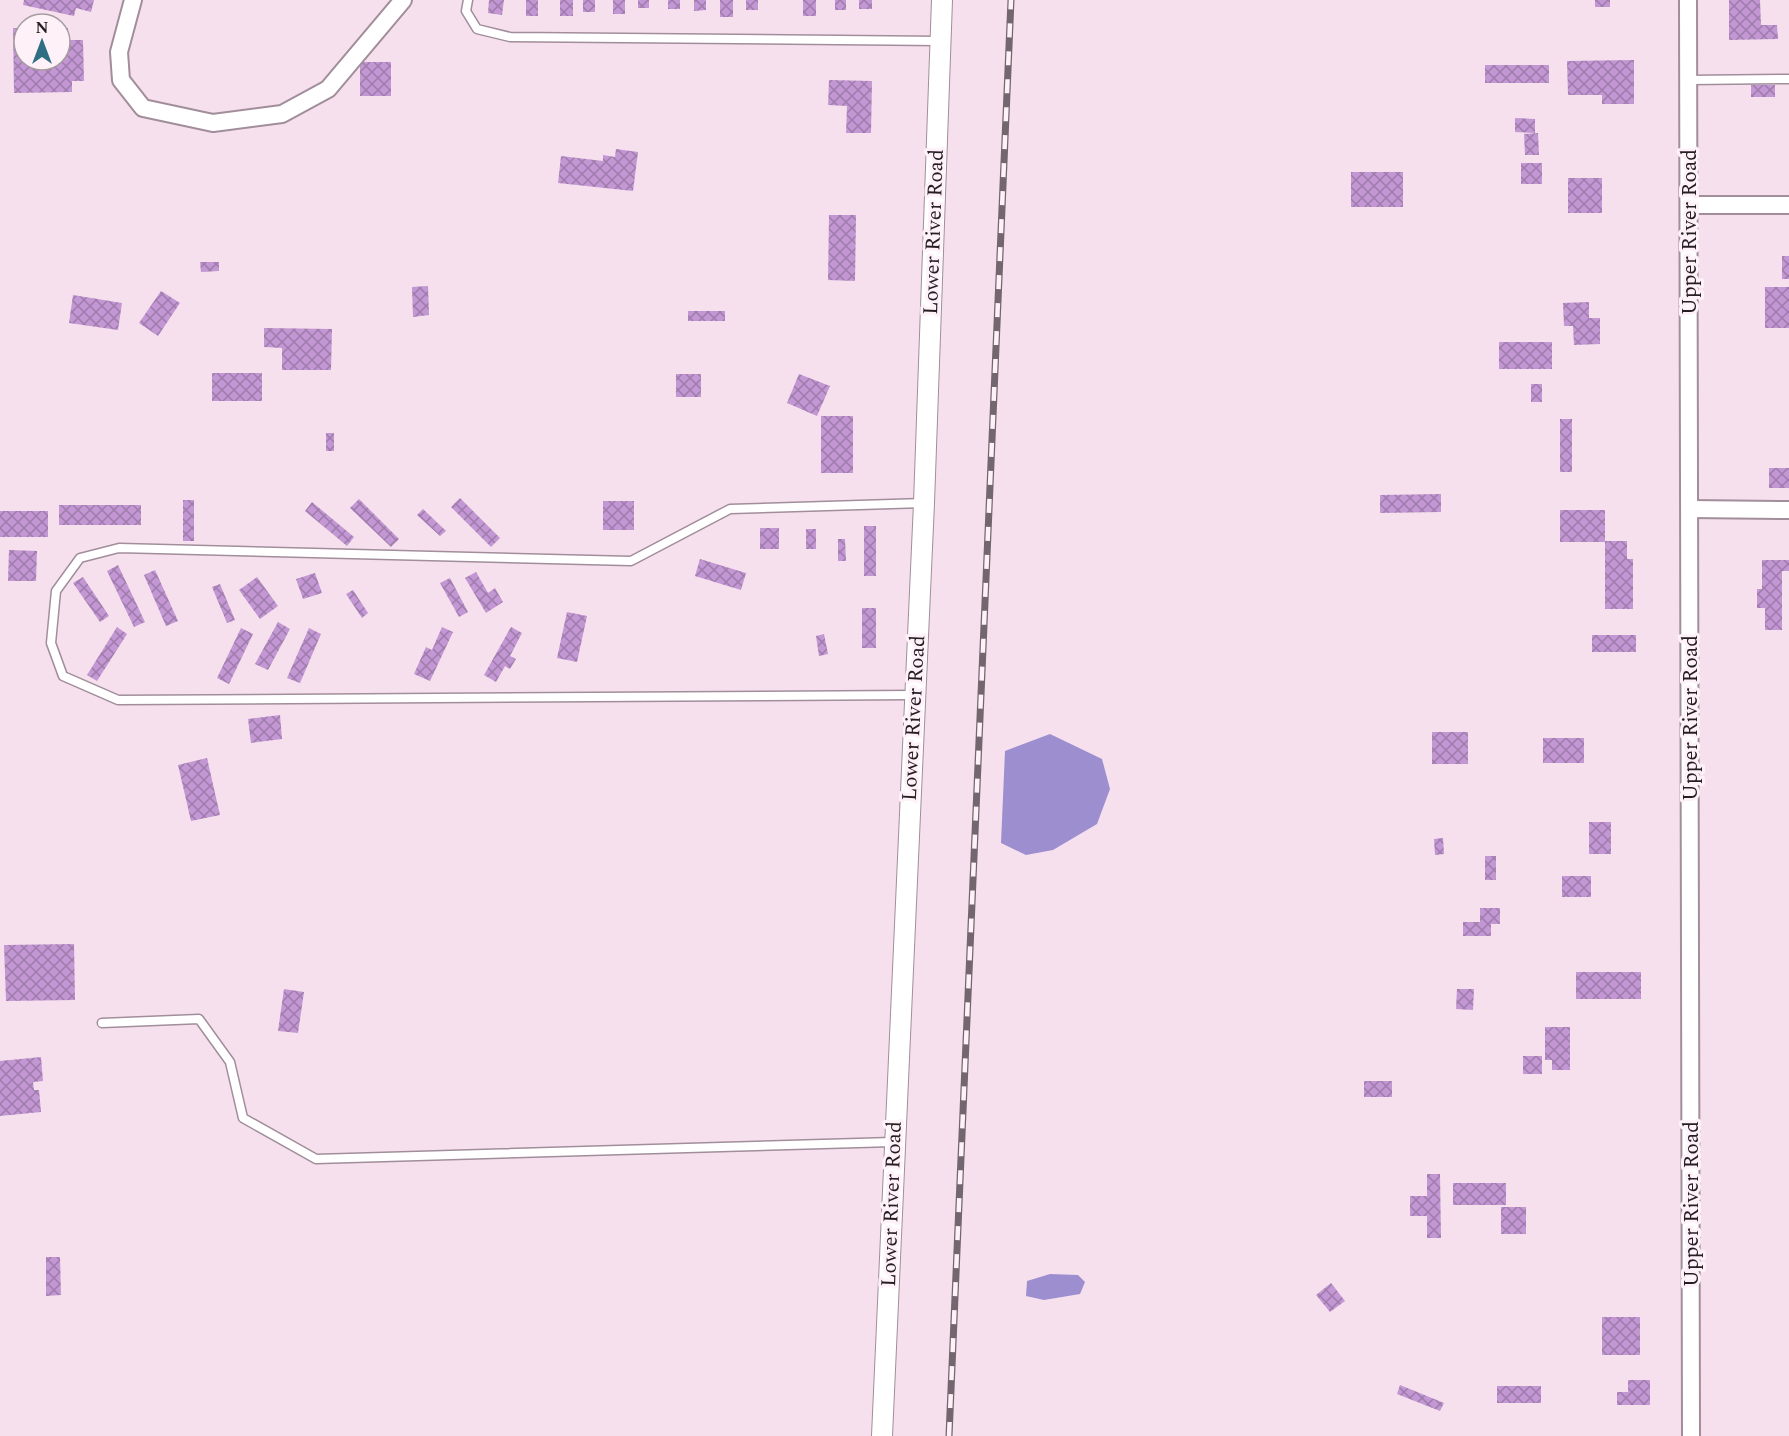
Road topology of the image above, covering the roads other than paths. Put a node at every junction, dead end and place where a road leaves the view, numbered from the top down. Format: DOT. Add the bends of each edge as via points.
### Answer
graph roads {
  1 [pos="133,0"];
  2 [pos="403,0"];
  3 [pos="468,0"];
  4 [pos="942,0"];
  5 [pos="1688,0"];
  6 [pos="940,41"];
  7 [pos="1789,79"];
  8 [pos="1689,80"];
  9 [pos="1689,205"];
  10 [pos="1789,205"];
  11 [pos="924,503"];
  12 [pos="1690,509"];
  13 [pos="1789,510"];
  14 [pos="914,695"];
  15 [pos="102,1023"];
  16 [pos="893,1142"];
  17 [pos="882,1436"];
  18 [pos="1691,1436"];
  1 -- 2 [label="street" via="119,52 121,80 143,108 213,123 282,114 328,89"];
  3 -- 6 [label="lane" via="466,11 477,29 510,37"];
  4 -- 6 [label="street, Lower River Road"];
  5 -- 8 [label="street, Upper River Road"];
  6 -- 11 [label="street, Lower River Road"];
  7 -- 8 [label="lane"];
  8 -- 9 [label="street, Upper River Road"];
  9 -- 10 [label="street"];
  9 -- 12 [label="street, Upper River Road"];
  11 -- 14 [label="street, Lower River Road"];
  11 -- 14 [label="lane" via="730,509 632,561 119,548 80,558 56,591 51,643 63,676 118,700"];
  12 -- 13 [label="street"];
  12 -- 18 [label="street, Upper River Road"];
  14 -- 16 [label="street, Lower River Road"];
  15 -- 16 [label="lane" via="199,1019 230,1062 243,1118 316,1159"];
  16 -- 17 [label="street, Lower River Road"];
}
